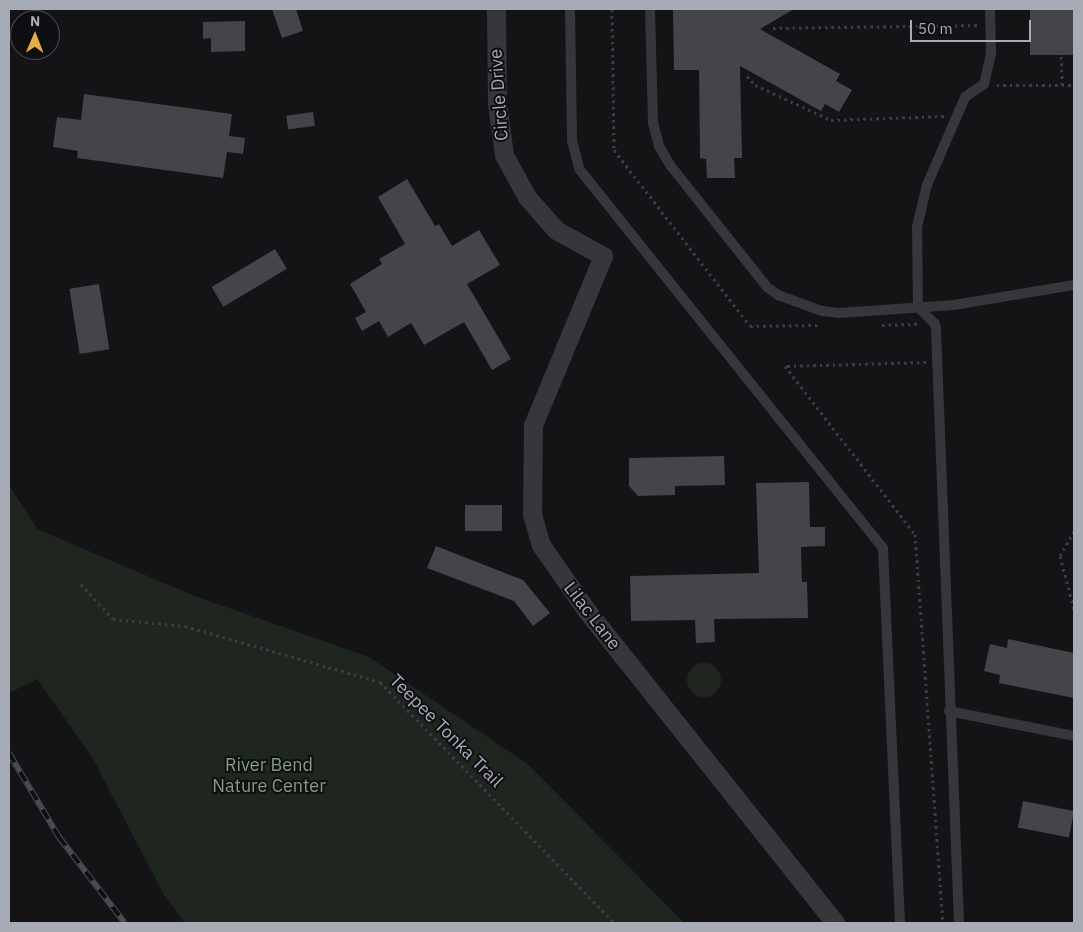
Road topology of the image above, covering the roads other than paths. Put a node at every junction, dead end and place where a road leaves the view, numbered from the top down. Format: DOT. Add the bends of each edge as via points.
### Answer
graph roads {
  1 [pos="496,9"];
  2 [pos="570,9"];
  3 [pos="650,9"];
  4 [pos="990,9"];
  5 [pos="603,256"];
  6 [pos="1074,284"];
  7 [pos="918,307"];
  8 [pos="949,711"];
  9 [pos="1074,736"];
  10 [pos="835,923"];
  11 [pos="900,923"];
  12 [pos="959,923"];
  1 -- 5 [label="street, Circle Drive" via="497,103 504,155 527,197 556,230"];
  2 -- 11 [label="lane" via="572,141 580,170 883,548"];
  3 -- 7 [label="lane" via="653,123 659,146 670,165 767,287 801,304 839,313"];
  4 -- 7 [label="lane" via="991,53 984,84 965,96 927,185 918,219"];
  5 -- 10 [label="street, Lilac Lane" via="532,425 532,514 541,545 582,604"];
  6 -- 7 [label="lane" via="954,305"];
  7 -- 8 [label="lane" via="935,324 936,330"];
  8 -- 9 [label="lane"];
  8 -- 12 [label="lane"];
}
